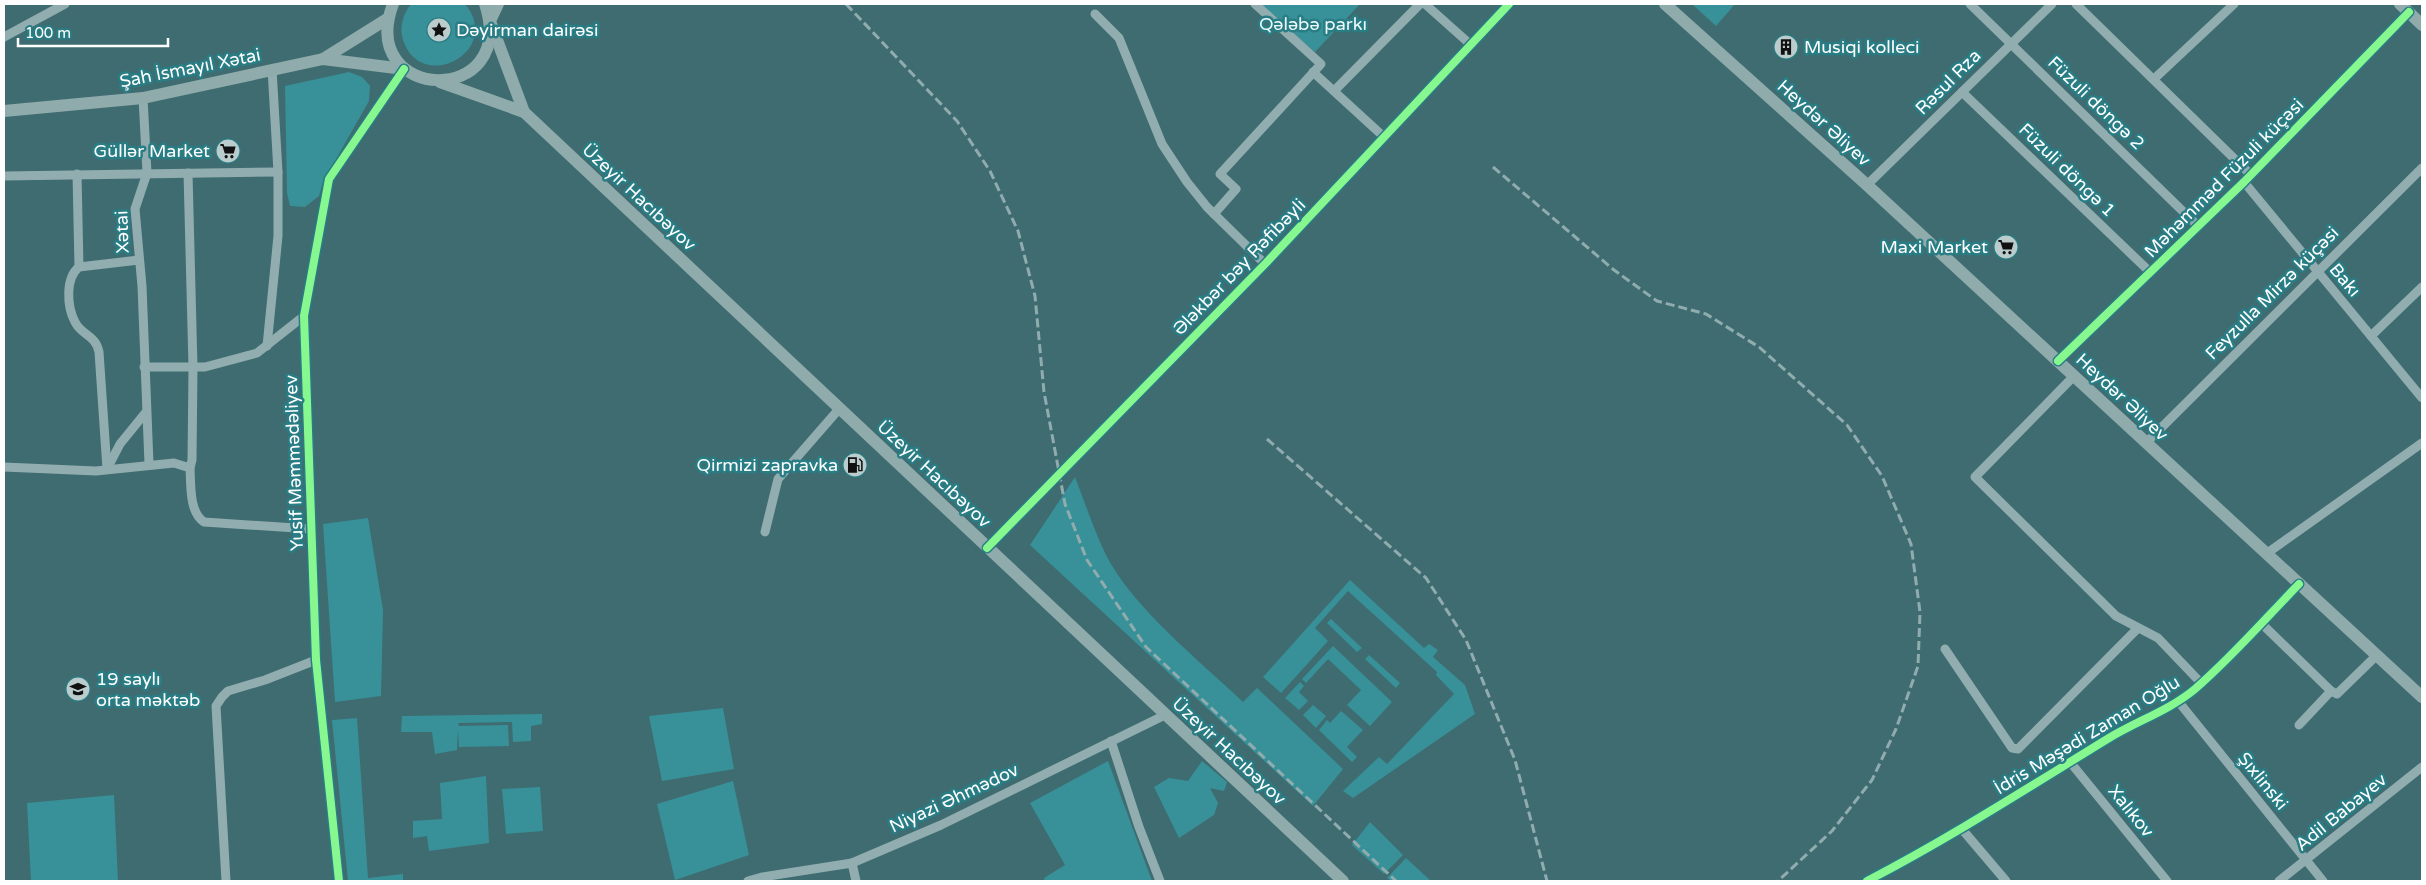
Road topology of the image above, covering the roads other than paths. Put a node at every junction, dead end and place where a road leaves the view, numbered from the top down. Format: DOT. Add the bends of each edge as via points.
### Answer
graph roads {
  1 [pos="65,4"];
  2 [pos="393,4"];
  3 [pos="485,4"];
  4 [pos="498,4"];
  5 [pos="1255,4"];
  6 [pos="1420,4"];
  7 [pos="1425,4"];
  8 [pos="1510,4"];
  9 [pos="1664,4"];
  10 [pos="1970,4"];
  11 [pos="2052,4"];
  12 [pos="2076,4"];
  13 [pos="2234,4"];
  14 [pos="2404,8"];
  15 [pos="1096,14"];
  16 [pos="388,19"];
  17 [pos="490,21"];
  18 [pos="2422,25"];
  19 [pos="4,37"];
  20 [pos="2011,43"];
  21 [pos="1471,45"];
  22 [pos="324,59"];
  23 [pos="272,69"];
  24 [pos="404,69"];
  25 [pos="1313,72"];
  26 [pos="2154,79"];
  27 [pos="438,81"];
  28 [pos="1334,91"];
  29 [pos="1962,92"];
  30 [pos="143,98"];
  31 [pos="4,111"];
  32 [pos="524,112"];
  33 [pos="1384,137"];
  34 [pos="2422,168"];
  35 [pos="278,172"];
  36 [pos="188,173"];
  37 [pos="77,174"];
  38 [pos="147,174"];
  39 [pos="2251,175"];
  40 [pos="4,176"];
  41 [pos="2244,182"];
  42 [pos="1867,185"];
  43 [pos="1214,214"];
  44 [pos="2198,226"];
  45 [pos="139,260"];
  46 [pos="1264,264"];
  47 [pos="79,267"];
  48 [pos="2150,272"];
  49 [pos="2317,272"];
  50 [pos="2422,286"];
  51 [pos="304,316"];
  52 [pos="2371,336"];
  53 [pos="267,346"];
  54 [pos="2058,362"];
  55 [pos="144,367"];
  56 [pos="193,367"];
  57 [pos="2074,376"];
  58 [pos="2422,398"];
  59 [pos="839,409"];
  60 [pos="146,412"];
  61 [pos="2146,443"];
  62 [pos="2422,443"];
  63 [pos="149,464"];
  64 [pos="4,467"];
  65 [pos="190,468"];
  66 [pos="107,469"];
  67 [pos="311,529"];
  68 [pos="765,532"];
  69 [pos="987,548"];
  70 [pos="2266,554"];
  71 [pos="2299,584"];
  72 [pos="2261,622"];
  73 [pos="2138,628"];
  74 [pos="1945,649"];
  75 [pos="2377,655"];
  76 [pos="316,660"];
  77 [pos="2201,683"];
  78 [pos="2331,691"];
  79 [pos="2422,697"];
  80 [pos="2178,701"];
  81 [pos="1165,714"];
  82 [pos="2299,725"];
  83 [pos="1112,741"];
  84 [pos="2070,762"];
  85 [pos="2422,767"];
  86 [pos="1961,828"];
  87 [pos="2305,860"];
  88 [pos="852,863"];
  89 [pos="762,879"];
  90 [pos="226,881"];
  91 [pos="340,881"];
  92 [pos="748,881"];
  93 [pos="856,881"];
  94 [pos="1160,881"];
  95 [pos="1343,881"];
  96 [pos="1867,881"];
  97 [pos="2006,881"];
  98 [pos="2167,881"];
  99 [pos="2279,881"];
  100 [pos="2323,881"];
  1 -- 19 [label="street"];
  2 -- 16 [label="main road"];
  3 -- 17 [label="main road"];
  4 -- 17 [label="main road"];
  5 -- 25 [label="street" via="1321,64"];
  6 -- 28 [label="street"];
  7 -- 21 [label="street"];
  8 -- 21 [label="street, Ələkbər bəy Rəfibəyli"];
  9 -- 42 [label="main road, Heydər Əliyev"];
  10 -- 20 [label="street, Füzuli döngə 2"];
  11 -- 20 [label="street, Rəsul Rza"];
  12 -- 26 [label="street"];
  13 -- 26 [label="street"];
  14 -- 18 [label="main road"];
  14 -- 39 [label="street, Məhəmməd Füzuli küçəsi"];
  15 -- 43 [label="street" via="1119,38 1162,144 1187,182"];
  16 -- 22 [label="main road, Şah İsmayıl Xətai"];
  16 -- 24 [label="main road" via="387,37 393,54"];
  17 -- 27 [label="main road" via="490,39 484,56 472,70 456,78"];
  17 -- 32 [label="main road"];
  20 -- 29 [label="street, Rəsul Rza"];
  20 -- 44 [label="street, Füzuli döngə 2"];
  21 -- 33 [label="street, Ələkbər bəy Rəfibəyli"];
  22 -- 23 [label="main road, Şah İsmayıl Xətai"];
  22 -- 24 [label="main road, Şah İsmayıl Xətai"];
  23 -- 30 [label="main road, Şah İsmayıl Xətai"];
  23 -- 35 [label="street"];
  24 -- 27 [label="main road, Şah İsmayıl Xətai" via="420,78"];
  24 -- 51 [label="street, Yusif Məmmədəliyev" via="329,179"];
  25 -- 28 [label="street"];
  25 -- 43 [label="street" via="1220,174 1236,190"];
  26 -- 39 [label="street"];
  27 -- 32 [label="main road, Şah İsmayıl Xətai"];
  28 -- 33 [label="street"];
  29 -- 42 [label="street, Rəsul Rza"];
  29 -- 48 [label="street, Füzuli döngə 1"];
  30 -- 31 [label="main road, Şah İsmayıl Xətai"];
  30 -- 38 [label="street, Xətai"];
  32 -- 59 [label="main road, Üzeyir Hacıbəyov"];
  33 -- 46 [label="street, Ələkbər bəy Rəfibəyli"];
  34 -- 49 [label="street, Feyzulla Mirzə küçəsi"];
  35 -- 36 [label="street"];
  35 -- 53 [label="street" via="278,236"];
  36 -- 38 [label="street"];
  36 -- 56 [label="street"];
  37 -- 38 [label="street"];
  37 -- 40 [label="street"];
  37 -- 47 [label="street"];
  38 -- 45 [label="street, Xətai" via="135,209"];
  39 -- 41 [label="street, Məhəmməd Füzuli küçəsi"];
  41 -- 44 [label="street, Məhəmməd Füzuli küçəsi"];
  41 -- 49 [label="street, Bakı"];
  42 -- 54 [label="main road, Heydər Əliyev"];
  43 -- 46 [label="street"];
  44 -- 48 [label="street, Məhəmməd Füzuli küçəsi"];
  45 -- 47 [label="street"];
  45 -- 55 [label="street, Xətai"];
  46 -- 69 [label="street, Ələkbər bəy Rəfibəyli"];
  47 -- 66 [label="street" via="70,280 70,304 75,322 97,346"];
  48 -- 54 [label="street, Məhəmməd Füzuli küçəsi"];
  49 -- 52 [label="street, Bakı"];
  49 -- 61 [label="street, Feyzulla Mirzə küçəsi"];
  50 -- 52 [label="street"];
  51 -- 53 [label="street"];
  51 -- 67 [label="street, Yusif Məmmədəliyev"];
  52 -- 58 [label="street, Bakı"];
  53 -- 56 [label="street" via="257,353 205,367"];
  54 -- 57 [label="main road, Heydər Əliyev"];
  55 -- 56 [label="street"];
  55 -- 60 [label="street, Xətai"];
  56 -- 65 [label="street"];
  57 -- 61 [label="main road, Heydər Əliyev"];
  57 -- 73 [label="street" via="1975,477 2116,616"];
  59 -- 68 [label="street" via="778,479"];
  59 -- 69 [label="main road, Üzeyir Hacıbəyov"];
  60 -- 63 [label="street, Xətai"];
  60 -- 66 [label="street" via="120,444"];
  61 -- 70 [label="main road, Heydər Əliyev"];
  62 -- 70 [label="street"];
  63 -- 65 [label="street" via="174,463"];
  63 -- 66 [label="street"];
  64 -- 66 [label="street"];
  65 -- 67 [label="street" via="194,510 204,522"];
  67 -- 76 [label="street, Yusif Məmmədəliyev"];
  69 -- 81 [label="main road, Üzeyir Hacıbəyov"];
  70 -- 71 [label="main road, Heydər Əliyev"];
  71 -- 72 [label="street, İdris Məşədi Zaman Oğlu"];
  71 -- 75 [label="main road, Heydər Əliyev"];
  72 -- 77 [label="street, İdris Məşədi Zaman Oğlu"];
  72 -- 78 [label="street"];
  73 -- 74 [label="street" via="2018,748 2012,748"];
  73 -- 77 [label="street" via="2158,638"];
  75 -- 78 [label="street" via="2341,692"];
  75 -- 79 [label="main road, Heydər Əliyev"];
  76 -- 90 [label="street" via="228,691 216,706"];
  76 -- 91 [label="street, Yusif Məmmədəliyev"];
  77 -- 80 [label="street, İdris Məşədi Zaman Oğlu"];
  78 -- 82 [label="street"];
  80 -- 84 [label="street, İdris Məşədi Zaman Oğlu"];
  80 -- 87 [label="street, Şıxlinski"];
  81 -- 83 [label="street, Niyazi Əhmədov"];
  81 -- 95 [label="main road, Üzeyir Hacıbəyov"];
  83 -- 88 [label="street, Niyazi Əhmədov" via="941,825"];
  83 -- 94 [label="street"];
  84 -- 86 [label="street, İdris Məşədi Zaman Oğlu"];
  84 -- 98 [label="street, Xalıkov"];
  85 -- 87 [label="street, Adil Babayev"];
  86 -- 96 [label="street, İdris Məşədi Zaman Oğlu"];
  86 -- 97 [label="street"];
  87 -- 99 [label="street, Adil Babayev"];
  87 -- 100 [label="street, Şıxlinski"];
  88 -- 89 [label="street, Niyazi Əhmədov"];
  88 -- 93 [label="street"];
  89 -- 92 [label="street, Niyazi Əhmədov"];
}
